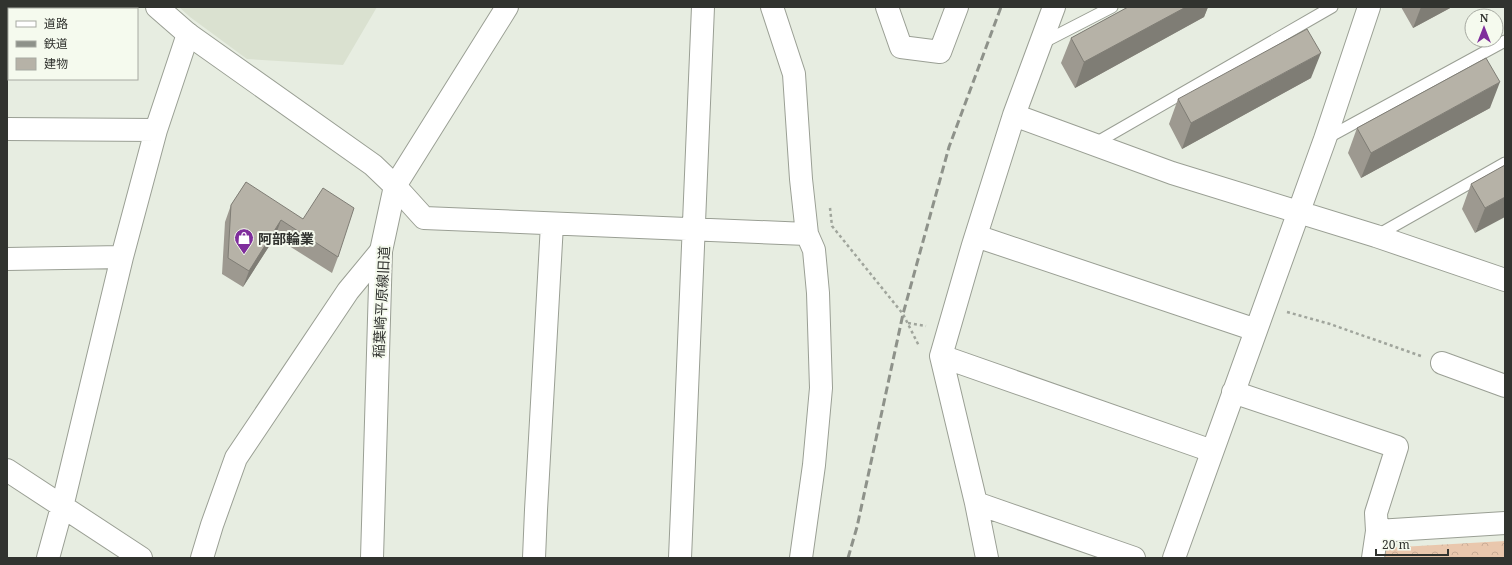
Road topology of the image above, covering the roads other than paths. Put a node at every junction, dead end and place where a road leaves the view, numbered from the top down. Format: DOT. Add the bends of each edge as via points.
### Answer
graph roads {
  1 [pos="156,7"];
  2 [pos="507,7"];
  3 [pos="703,7"];
  4 [pos="772,7"];
  5 [pos="887,7"];
  6 [pos="958,7"];
  7 [pos="1054,7"];
  8 [pos="1112,7"];
  9 [pos="1332,7"];
  10 [pos="1366,8"];
  11 [pos="188,34"];
  12 [pos="1505,41"];
  13 [pos="1040,44"];
  14 [pos="1014,115"];
  15 [pos="7,129"];
  16 [pos="156,130"];
  17 [pos="1325,139"];
  18 [pos="1093,144"];
  19 [pos="1505,163"];
  20 [pos="395,186"];
  21 [pos="1299,211"];
  22 [pos="552,224"];
  23 [pos="694,230"];
  24 [pos="807,234"];
  25 [pos="976,236"];
  26 [pos="1376,236"];
  27 [pos="381,251"];
  28 [pos="122,257"];
  29 [pos="7,259"];
  30 [pos="1505,280"];
  31 [pos="1256,330"];
  32 [pos="931,353"];
  33 [pos="1442,363"];
  34 [pos="1505,386"];
  35 [pos="1233,392"];
  36 [pos="1212,451"];
  37 [pos="7,470"];
  38 [pos="976,503"];
  39 [pos="62,507"];
  40 [pos="1505,523"];
  41 [pos="1377,531"];
  42 [pos="48,558"];
  43 [pos="141,558"];
  44 [pos="202,558"];
  45 [pos="372,558"];
  46 [pos="534,558"];
  47 [pos="680,558"];
  48 [pos="801,558"];
  49 [pos="987,558"];
  50 [pos="1134,558"];
  51 [pos="1174,558"];
  52 [pos="1373,558"];
  1 -- 11 [label="street"];
  2 -- 20 [label="street, 稲葉崎平原線旧道"];
  3 -- 23 [label="street"];
  4 -- 24 [label="street" via="794,74"];
  5 -- 6 [label="street" via="901,47 940,52"];
  7 -- 13 [label="street"];
  8 -- 13 [label="lane"];
  9 -- 18 [label="lane"];
  10 -- 17 [label="street"];
  11 -- 16 [label="street"];
  11 -- 20 [label="street" via="372,165"];
  12 -- 17 [label="lane"];
  13 -- 14 [label="street"];
  14 -- 18 [label="street"];
  14 -- 25 [label="street"];
  15 -- 16 [label="street"];
  16 -- 28 [label="street"];
  17 -- 21 [label="street"];
  18 -- 21 [label="street" via="1172,173"];
  19 -- 26 [label="lane"];
  20 -- 22 [label="street" via="424,218"];
  20 -- 27 [label="street, 稲葉崎平原線旧道"];
  21 -- 26 [label="street"];
  21 -- 31 [label="street"];
  22 -- 23 [label="street"];
  22 -- 46 [label="street"];
  23 -- 24 [label="street"];
  23 -- 47 [label="street"];
  24 -- 48 [label="street" via="814,250 818,293 821,388 814,465"];
  25 -- 31 [label="street"];
  25 -- 32 [label="street"];
  26 -- 30 [label="street"];
  27 -- 44 [label="street" via="348,291 236,458"];
  27 -- 45 [label="street, 稲葉崎平原線旧道"];
  28 -- 29 [label="street"];
  28 -- 39 [label="street"];
  31 -- 35 [label="street"];
  32 -- 36 [label="street"];
  32 -- 38 [label="street"];
  33 -- 34 [label="street"];
  35 -- 36 [label="street"];
  35 -- 41 [label="street" via="1397,447 1376,513"];
  36 -- 51 [label="street"];
  37 -- 39 [label="street"];
  38 -- 49 [label="street"];
  38 -- 50 [label="street"];
  39 -- 42 [label="street"];
  39 -- 43 [label="street"];
  40 -- 41 [label="street"];
  41 -- 52 [label="street"];
}
